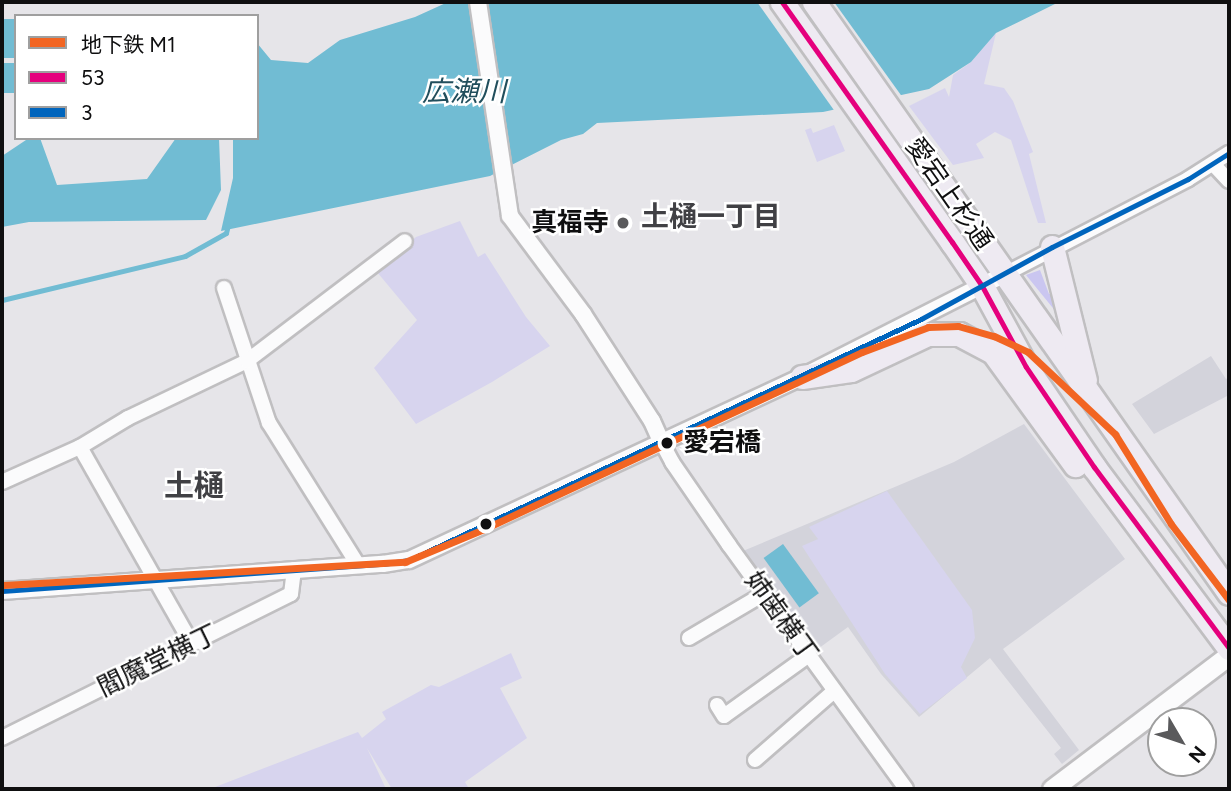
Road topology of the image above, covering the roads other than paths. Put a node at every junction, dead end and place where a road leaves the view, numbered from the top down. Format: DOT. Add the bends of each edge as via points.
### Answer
graph roads {
  1 [pos="478,2"];
  2 [pos="782,2"];
  3 [pos="814,2"];
  4 [pos="1229,152"];
  5 [pos="1214,165"];
  6 [pos="1229,181"];
  7 [pos="405,240"];
  8 [pos="1052,247"];
  9 [pos="1005,274"];
  10 [pos="982,286"];
  11 [pos="224,288"];
  12 [pos="247,361"];
  13 [pos="802,377"];
  14 [pos="1088,392"];
  15 [pos="661,441"];
  16 [pos="80,447"];
  17 [pos="2,482"];
  18 [pos="358,565"];
  19 [pos="293,569"];
  20 [pos="155,580"];
  21 [pos="2,591"];
  22 [pos="765,593"];
  23 [pos="1229,593"];
  24 [pos="1206,621"];
  25 [pos="690,638"];
  26 [pos="192,644"];
  27 [pos="1229,648"];
  28 [pos="809,655"];
  29 [pos="1229,655"];
  30 [pos="834,691"];
  31 [pos="717,705"];
  32 [pos="2,738"];
  33 [pos="755,760"];
  34 [pos="906,789"];
  35 [pos="1052,789"];
  1 -- 15 [label="street" via="510,216 583,314"];
  2 -- 10 [label="highway, 愛宕上杉通"];
  3 -- 9 [label="highway, 愛宕上杉通"];
  4 -- 5 [label="street"];
  5 -- 6 [label="street"];
  5 -- 8 [label="street"];
  7 -- 12 [label="street"];
  8 -- 9 [label="street"];
  8 -- 14 [label="highway"];
  9 -- 10 [label="street"];
  9 -- 14 [label="highway, 愛宕上杉通"];
  10 -- 13 [label="street"];
  10 -- 24 [label="highway, 愛宕上杉通" via="1026,367"];
  11 -- 12 [label="street"];
  12 -- 16 [label="street" via="128,418"];
  12 -- 18 [label="street" via="269,423"];
  13 -- 15 [label="street"];
  13 -- 24 [label="highway" via="851,370 928,334 959,334 982,344 993,352 1154,573 1195,618"];
  14 -- 23 [label="highway, 愛宕上杉通"];
  15 -- 18 [label="street" via="423,554 396,563"];
  15 -- 22 [label="street, 姉歯横丁" via="671,462"];
  16 -- 17 [label="street"];
  16 -- 20 [label="street"];
  18 -- 19 [label="street"];
  19 -- 20 [label="street"];
  19 -- 26 [label="street, 閻魔堂横丁" via="291,594"];
  20 -- 21 [label="street"];
  20 -- 26 [label="street"];
  22 -- 25 [label="street"];
  22 -- 28 [label="street, 姉歯横丁"];
  24 -- 27 [label="highway, 愛宕上杉通"];
  26 -- 32 [label="street, 閻魔堂横丁"];
  28 -- 30 [label="street, 姉歯横丁"];
  28 -- 31 [label="street" via="724,716"];
  29 -- 35 [label="main road"];
  30 -- 33 [label="street"];
  30 -- 34 [label="street, 姉歯横丁"];
}
